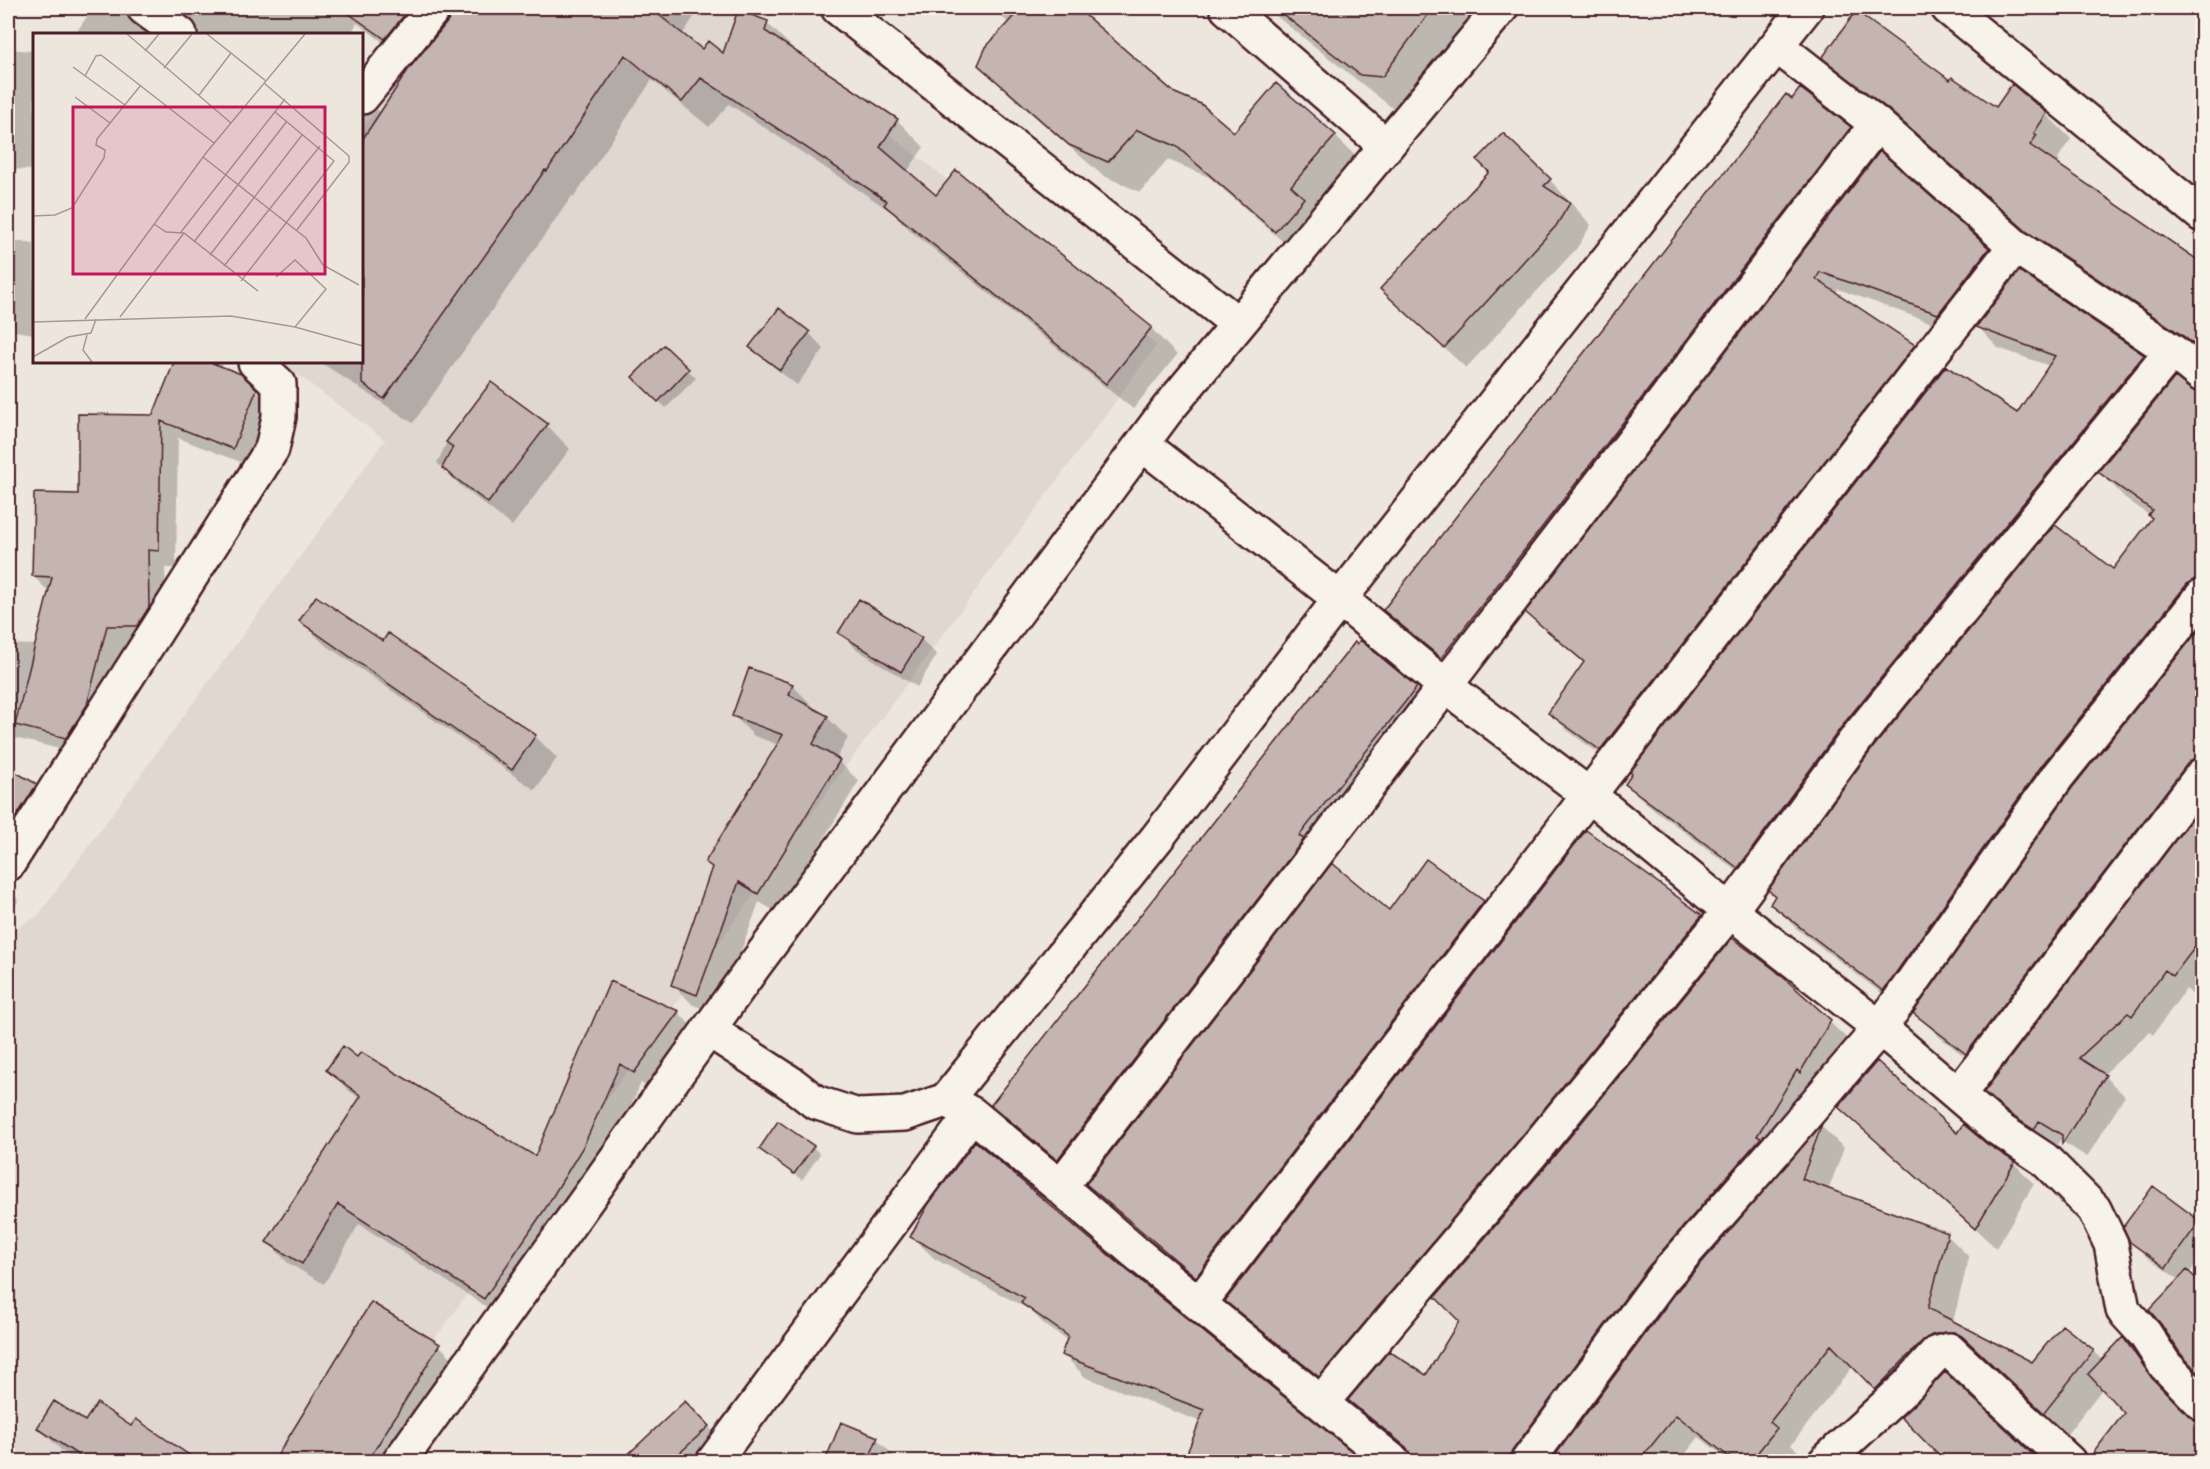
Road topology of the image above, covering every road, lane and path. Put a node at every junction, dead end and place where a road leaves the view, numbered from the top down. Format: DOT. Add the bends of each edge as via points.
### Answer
graph roads {
  1 [pos="144,8"];
  2 [pos="434,8"];
  3 [pos="838,8"];
  4 [pos="1227,8"];
  5 [pos="1501,8"];
  6 [pos="1806,8"];
  7 [pos="1948,8"];
  8 [pos="179,33"];
  9 [pos="1777,46"];
  10 [pos="363,96"];
  11 [pos="1877,124"];
  12 [pos="1386,146"];
  13 [pos="2202,215"];
  14 [pos="2015,246"];
  15 [pos="1238,324"];
  16 [pos="2172,351"];
  17 [pos="256,363"];
  18 [pos="2202,375"];
  19 [pos="1142,444"];
  20 [pos="2202,596"];
  21 [pos="1340,599"];
  22 [pos="1444,685"];
  23 [pos="2202,775"];
  24 [pos="1589,795"];
  25 [pos="8,864"];
  26 [pos="1730,911"];
  27 [pos="1880,1028"];
  28 [pos="709,1030"];
  29 [pos="1959,1094"];
  30 [pos="959,1107"];
  31 [pos="1060,1187"];
  32 [pos="1199,1304"];
  33 [pos="1322,1402"];
  34 [pos="2202,1403"];
  35 [pos="399,1461"];
  36 [pos="713,1461"];
  37 [pos="1394,1461"];
  38 [pos="1527,1461"];
  39 [pos="1825,1461"];
  40 [pos="2069,1461"];
  1 -- 8 [label="street"];
  2 -- 10 [label="street"];
  3 -- 15 [label="street"];
  4 -- 12 [label="street"];
  5 -- 12 [label="street"];
  6 -- 9 [label="street"];
  7 -- 13 [label="street"];
  9 -- 11 [label="street"];
  9 -- 21 [label="street"];
  11 -- 14 [label="street"];
  11 -- 22 [label="street"];
  12 -- 15 [label="street"];
  14 -- 16 [label="street"];
  14 -- 24 [label="street"];
  15 -- 19 [label="street"];
  16 -- 18 [label="street"];
  16 -- 26 [label="street" via="1860,734"];
  17 -- 25 [label="street" via="279,384 279,417 272,449"];
  19 -- 21 [label="street"];
  19 -- 28 [label="street"];
  20 -- 27 [label="street" via="2057,777"];
  21 -- 22 [label="street"];
  21 -- 30 [label="street"];
  22 -- 24 [label="street"];
  22 -- 31 [label="street"];
  23 -- 29 [label="street"];
  24 -- 26 [label="street"];
  24 -- 32 [label="street"];
  26 -- 27 [label="street"];
  26 -- 33 [label="street"];
  27 -- 29 [label="street"];
  27 -- 38 [label="street" via="1664,1278"];
  28 -- 30 [label="street" via="815,1102 858,1116"];
  28 -- 35 [label="street"];
  29 -- 34 [label="street" via="1997,1128 2044,1159 2094,1209 2112,1244 2123,1310 2165,1365"];
  30 -- 31 [label="street"];
  30 -- 36 [label="street"];
  31 -- 32 [label="street"];
  32 -- 33 [label="street"];
  33 -- 37 [label="street"];
  39 -- 40 [label="street" via="1937,1353 1949,1350"];
}
